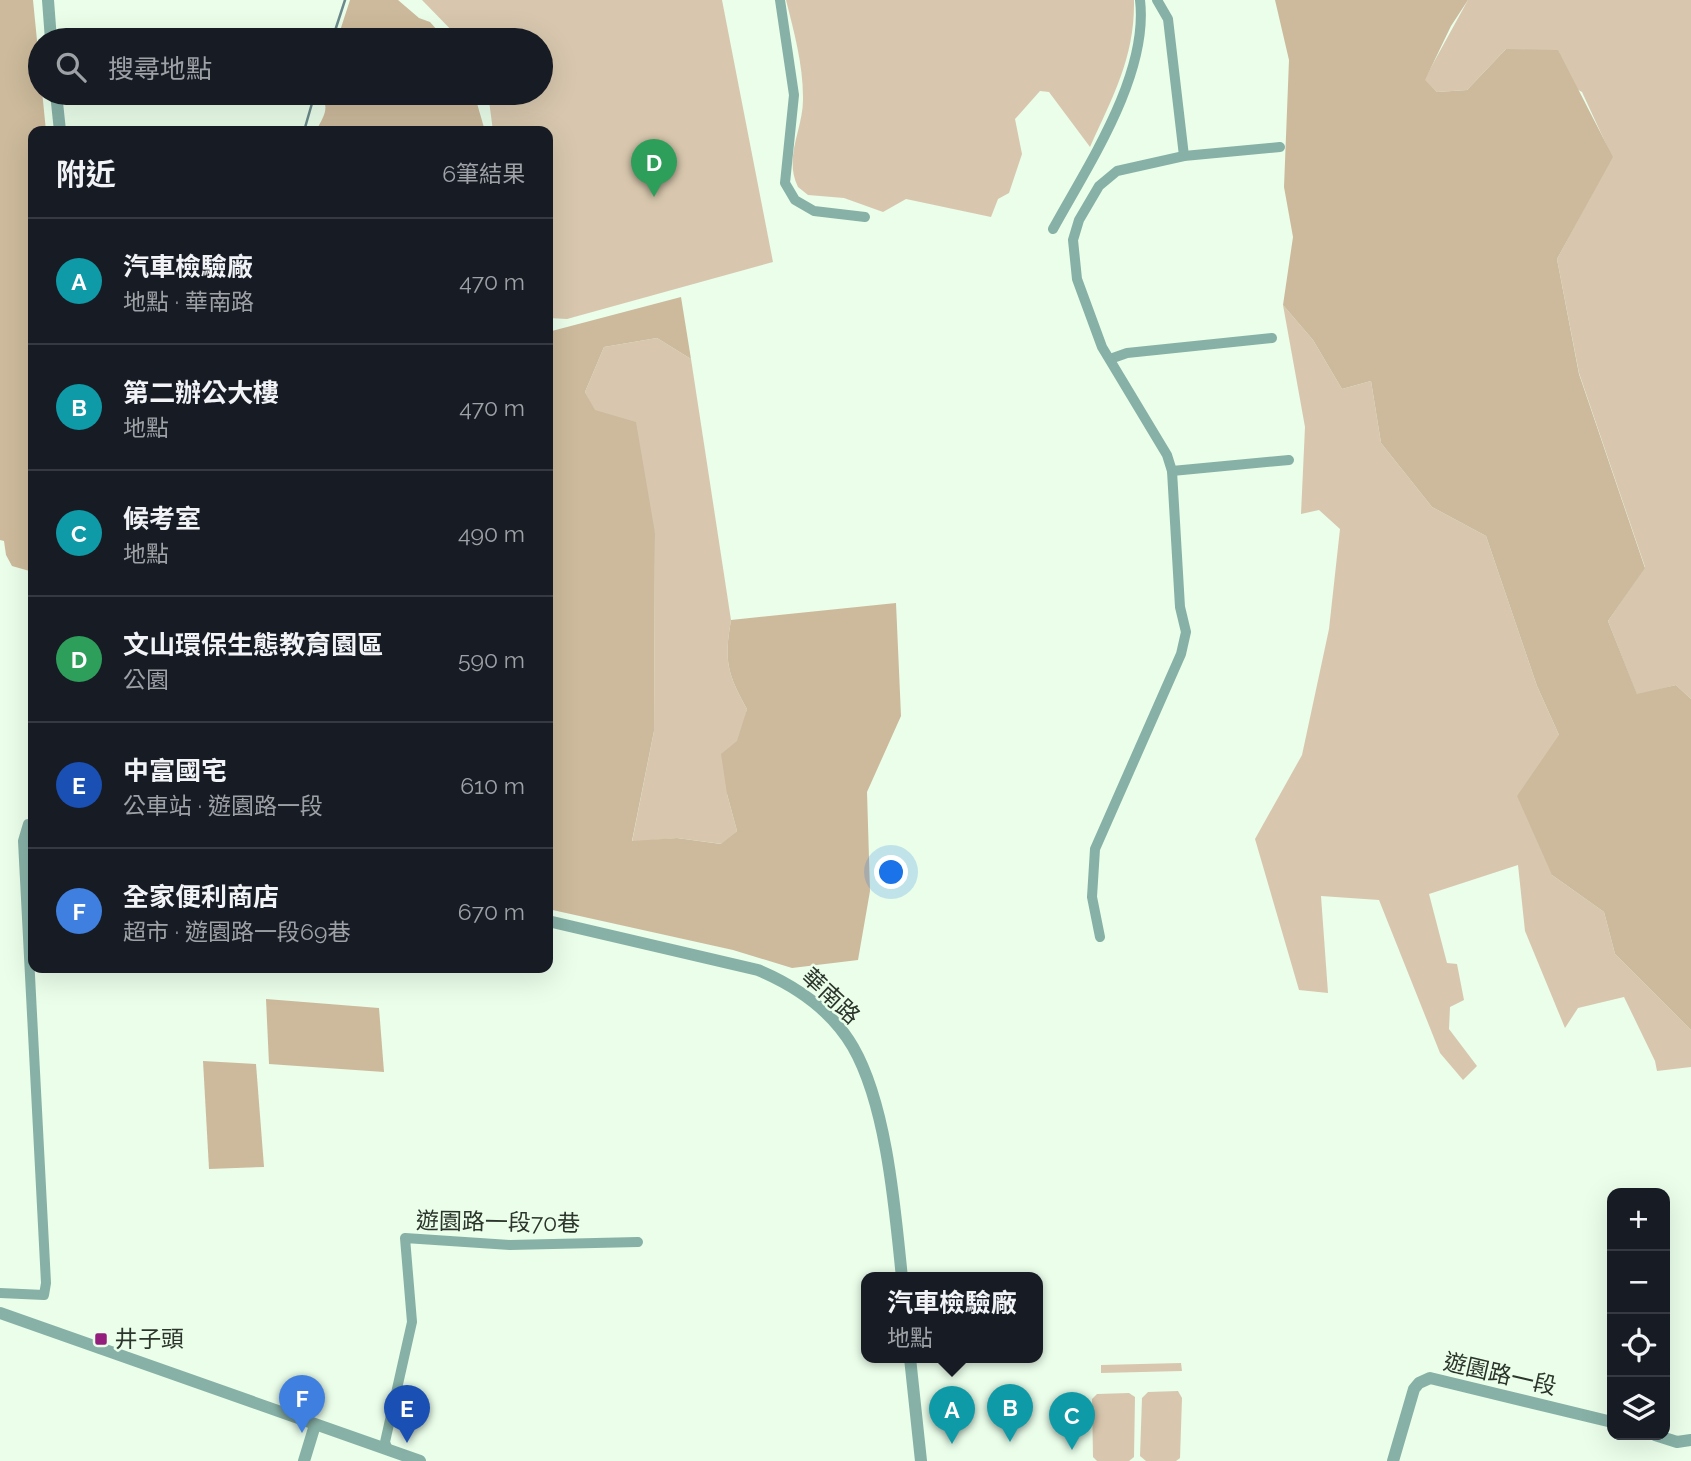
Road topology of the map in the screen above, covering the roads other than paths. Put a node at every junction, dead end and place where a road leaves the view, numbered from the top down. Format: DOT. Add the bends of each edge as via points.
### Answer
graph roads {
  1 [pos="780,0"];
  2 [pos="1140,0"];
  3 [pos="1157,0"];
  4 [pos="48,3"];
  5 [pos="50,28"];
  6 [pos="58,105"];
  7 [pos="60,126"];
  8 [pos="1280,147"];
  9 [pos="1184,156"];
  10 [pos="865,217"];
  11 [pos="1053,229"];
  12 [pos="1272,338"];
  13 [pos="1110,359"];
  14 [pos="1289,460"];
  15 [pos="1172,471"];
  16 [pos="28,824"];
  17 [pos="553,922"];
  18 [pos="28,937"];
  19 [pos="1100,937"];
  20 [pos="30,973"];
  21 [pos="638,1242"];
  22 [pos="901,1272"];
  23 [pos="0,1293"];
  24 [pos="0,1313"];
  25 [pos="911,1363"];
  26 [pos="1607,1421"];
  27 [pos="315,1424"];
  28 [pos="1670,1439"];
  29 [pos="1691,1440"];
  30 [pos="388,1450"];
  31 [pos="304,1461"];
  32 [pos="420,1461"];
  33 [pos="921,1461"];
  34 [pos="1393,1461"];
  1 -- 10 [label="street" via="794,96 785,183 795,200 814,211"];
  2 -- 11 [label="street" via="1143,21 1129,82"];
  3 -- 9 [label="street" via="1168,19"];
  4 -- 5 [label="street"];
  6 -- 7 [label="street"];
  8 -- 9 [label="street"];
  9 -- 13 [label="street" via="1106,177 1079,219 1073,240 1077,279"];
  12 -- 13 [label="street" via="1127,352"];
  13 -- 15 [label="street"];
  14 -- 15 [label="street"];
  15 -- 19 [label="street" via="1180,607 1186,632 1181,654 1095,849 1092,897"];
  16 -- 18 [label="street" via="23,841"];
  17 -- 22 [label="street, 華南路" via="758,970 786,982 834,1021 853,1047 879,1118"];
  20 -- 23 [label="street" via="46,1283 44,1295"];
  21 -- 30 [label="street, 遊園路一段70巷" via="510,1245 405,1238 412,1322 385,1442"];
  24 -- 27 [label="street"];
  25 -- 33 [label="street"];
  26 -- 34 [label="street, 遊園路一段" via="1430,1378 1414,1390"];
  27 -- 30 [label="street"];
  27 -- 31 [label="street"];
  28 -- 29 [label="street"];
  30 -- 32 [label="street"];
}
